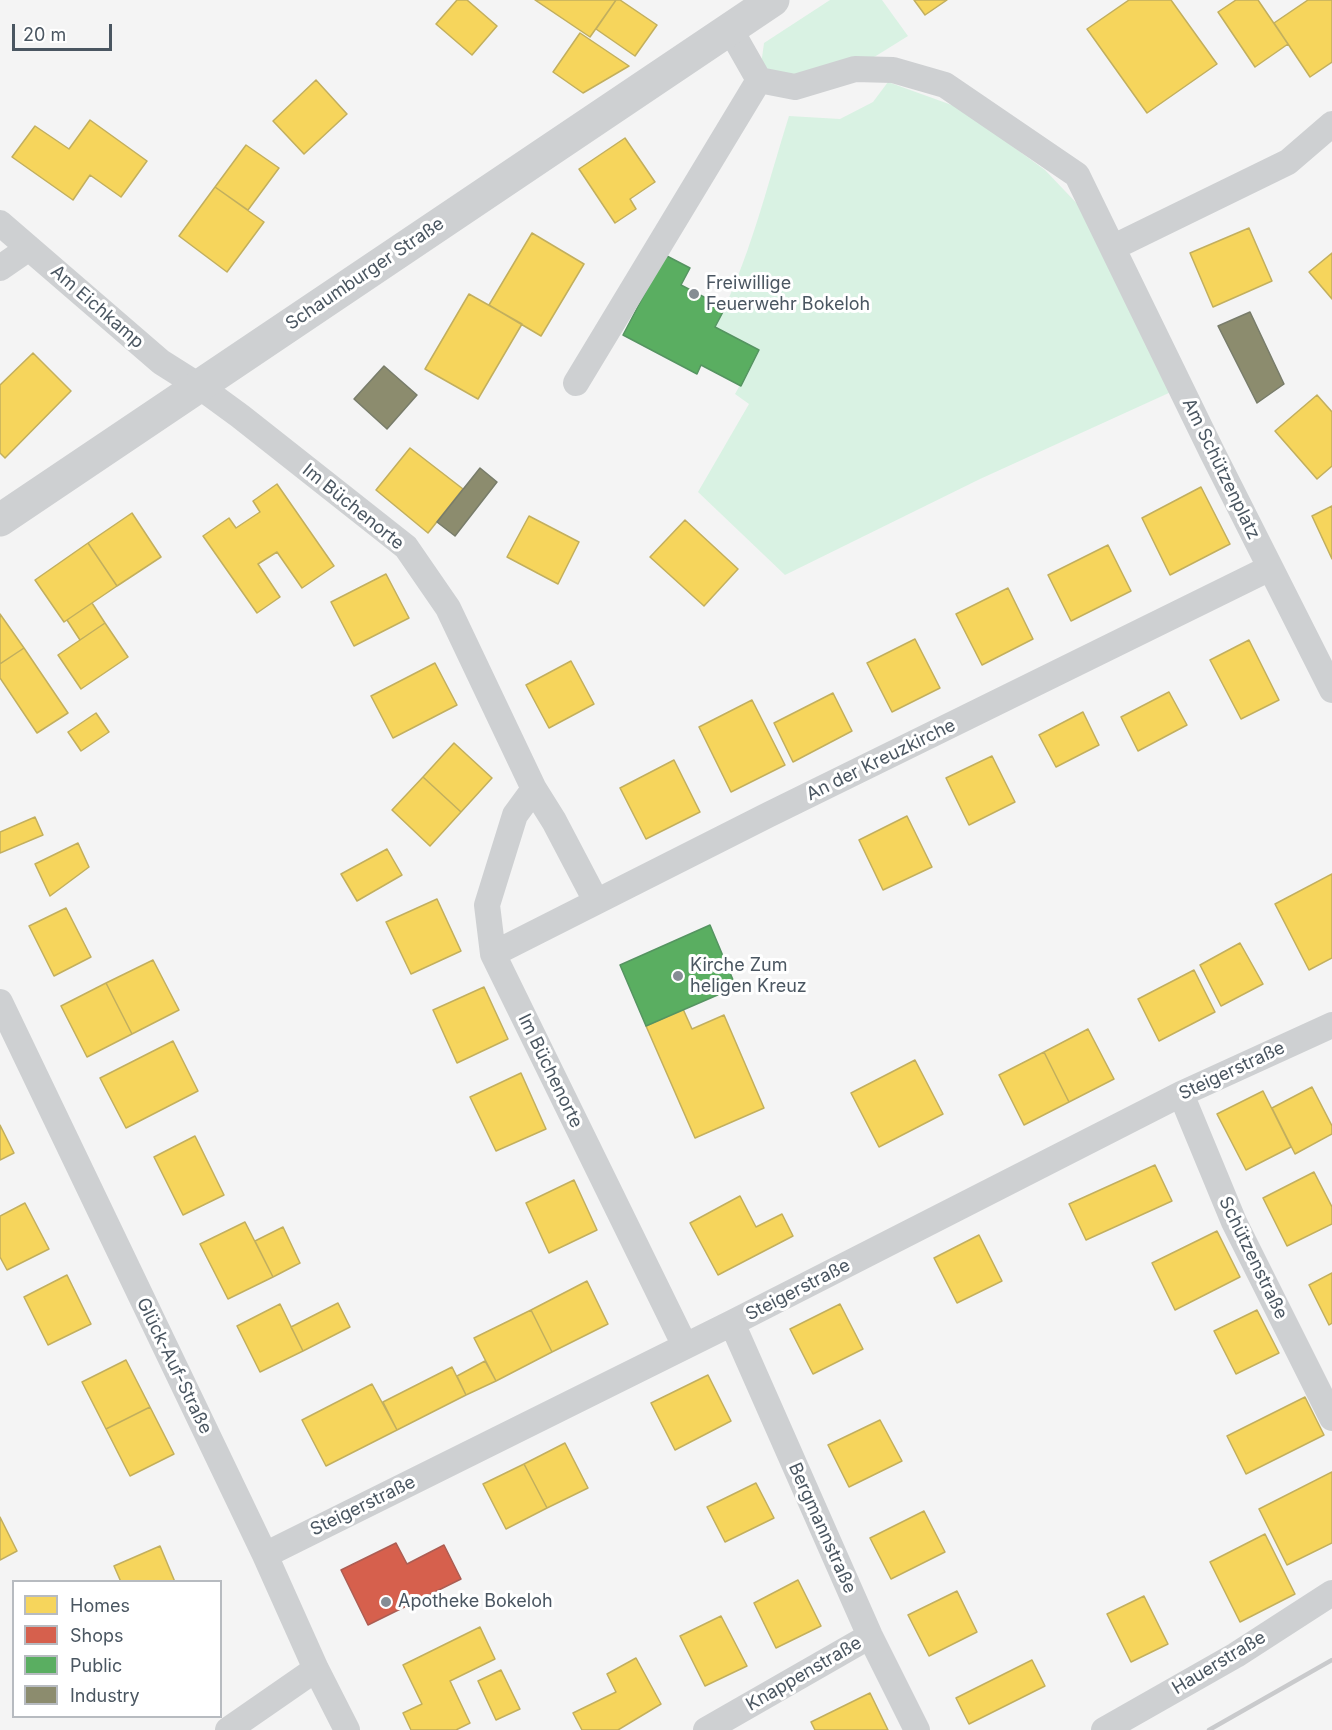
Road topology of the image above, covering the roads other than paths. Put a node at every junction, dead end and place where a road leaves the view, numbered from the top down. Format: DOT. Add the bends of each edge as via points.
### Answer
graph roads {
  1 [pos="773,0"];
  2 [pos="730,29"];
  3 [pos="759,80"];
  4 [pos="1332,124"];
  5 [pos="0,223"];
  6 [pos="1113,247"];
  7 [pos="29,248"];
  8 [pos="0,268"];
  9 [pos="576,383"];
  10 [pos="199,386"];
  11 [pos="0,520"];
  12 [pos="1270,568"];
  13 [pos="1332,690"];
  14 [pos="534,789"];
  15 [pos="596,901"];
  16 [pos="493,954"];
  17 [pos="0,1002"];
  18 [pos="1332,1024"];
  19 [pos="1181,1094"];
  20 [pos="732,1323"];
  21 [pos="685,1346"];
  22 [pos="1332,1418"];
  23 [pos="265,1555"];
  24 [pos="1332,1593"];
  25 [pos="870,1636"];
  26 [pos="316,1669"];
  27 [pos="228,1730"];
  28 [pos="347,1730"];
  29 [pos="706,1730"];
  30 [pos="917,1730"];
  31 [pos="1104,1730"];
  1 -- 2 [label="street, Schaumburger Straße"];
  2 -- 3 [label="street"];
  2 -- 10 [label="street, Schaumburger Straße"];
  3 -- 6 [label="street, Am Schützenplatz" via="795,87 855,69 893,70 945,85 1077,175"];
  3 -- 9 [label="street"];
  4 -- 6 [label="street" via="1288,162"];
  5 -- 7 [label="street, Am Eichkamp"];
  6 -- 12 [label="street, Am Schützenplatz"];
  7 -- 8 [label="street"];
  7 -- 10 [label="street, Am Eichkamp" via="161,362"];
  10 -- 11 [label="street, Schaumburger Straße"];
  10 -- 14 [label="street, Im Büchenorte" via="406,548 448,608"];
  12 -- 13 [label="street, Am Schützenplatz"];
  12 -- 15 [label="street, An der Kreuzkirche"];
  14 -- 15 [label="street, Im Büchenorte"];
  14 -- 16 [label="street, Im Büchenorte" via="515,815 487,905"];
  15 -- 16 [label="street, An der Kreuzkirche"];
  16 -- 21 [label="street, Im Büchenorte"];
  17 -- 23 [label="street, Glück-Auf-Straße"];
  18 -- 19 [label="street, Steigerstraße"];
  19 -- 20 [label="street, Steigerstraße"];
  19 -- 22 [label="street, Schützenstraße" via="1234,1222"];
  20 -- 21 [label="street, Steigerstraße"];
  20 -- 25 [label="street, Bergmannstraße"];
  21 -- 23 [label="street, Steigerstraße"];
  23 -- 26 [label="street, Glück-Auf-Straße"];
  24 -- 31 [label="street, Hauerstraße" via="1236,1655"];
  25 -- 29 [label="street, Knappenstraße"];
  25 -- 30 [label="street, Bergmannstraße"];
  26 -- 27 [label="street"];
  26 -- 28 [label="street, Glück-Auf-Straße"];
}
